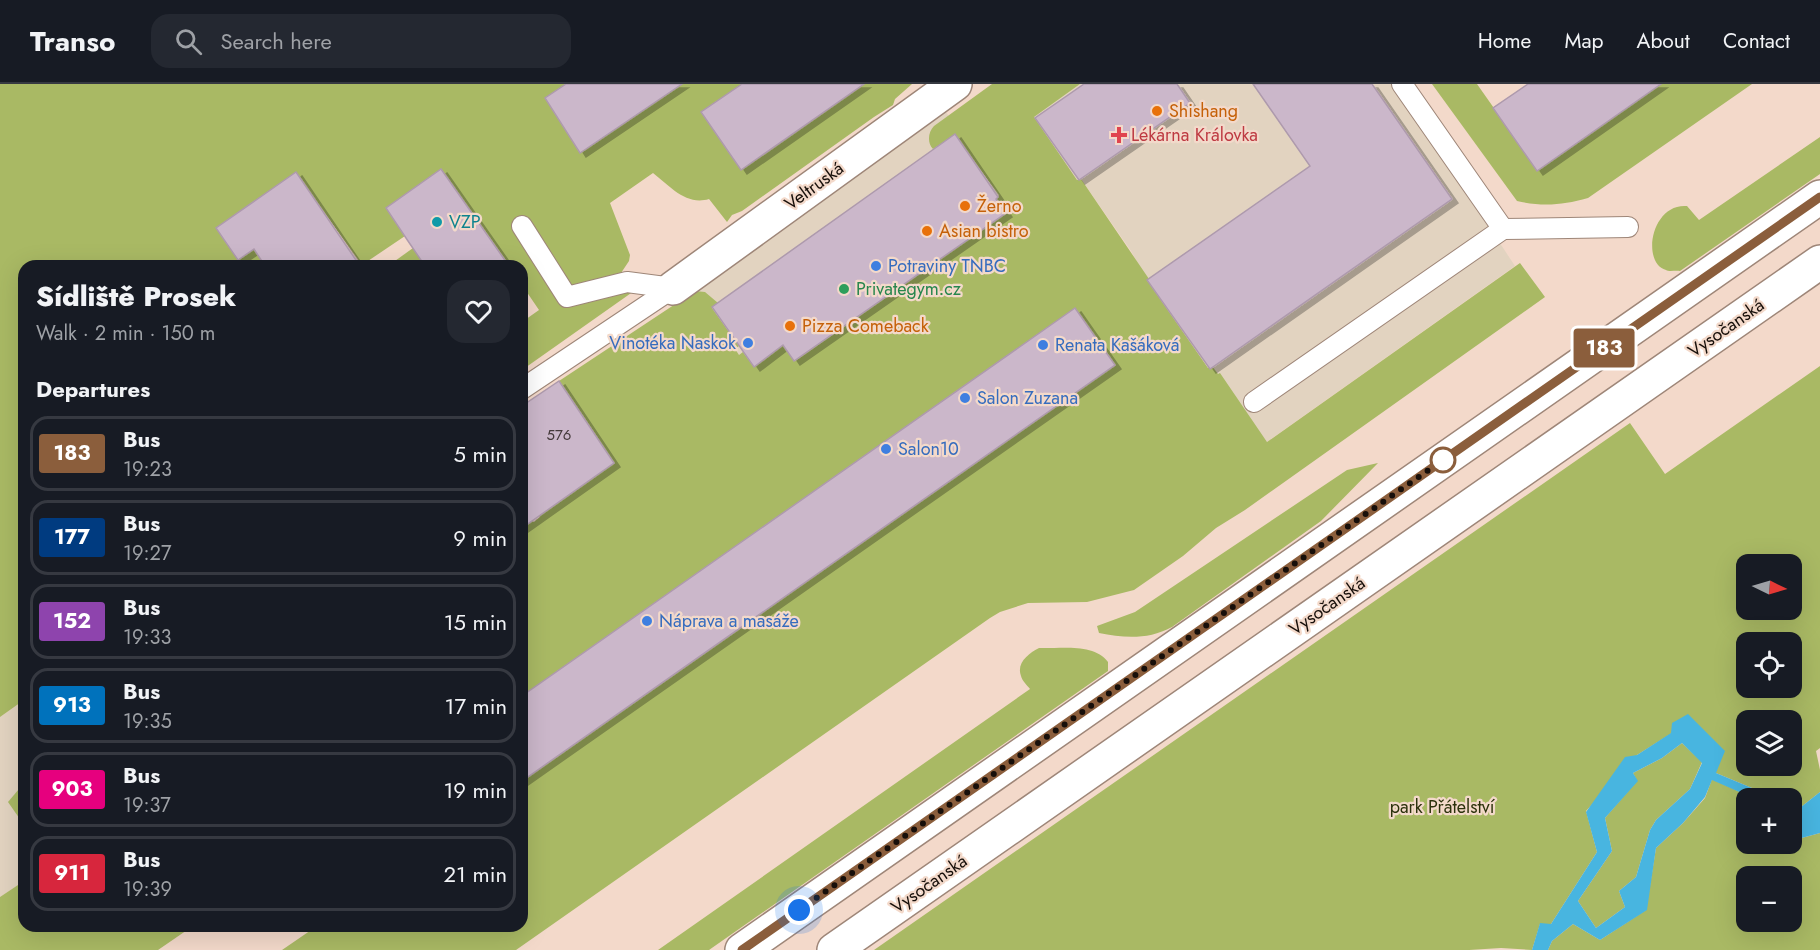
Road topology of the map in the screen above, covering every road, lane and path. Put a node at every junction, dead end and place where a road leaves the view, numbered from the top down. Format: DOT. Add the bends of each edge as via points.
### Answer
graph roads {
  1 [pos="955,84"];
  2 [pos="1402,84"];
  3 [pos="1820,197"];
  4 [pos="522,226"];
  5 [pos="1628,227"];
  6 [pos="1503,229"];
  7 [pos="1820,262"];
  8 [pos="673,288"];
  9 [pos="528,385"];
  10 [pos="1254,402"];
  11 [pos="742,950"];
  12 [pos="834,950"];
  1 -- 8 [label="main road, Veltruská"];
  2 -- 6 [label="lane"];
  3 -- 11 [label="main road"];
  4 -- 8 [label="lane" via="567,297 627,282"];
  5 -- 6 [label="lane"];
  6 -- 10 [label="lane"];
  7 -- 12 [label="main road, Vysočanská"];
  8 -- 9 [label="lane"];
}
